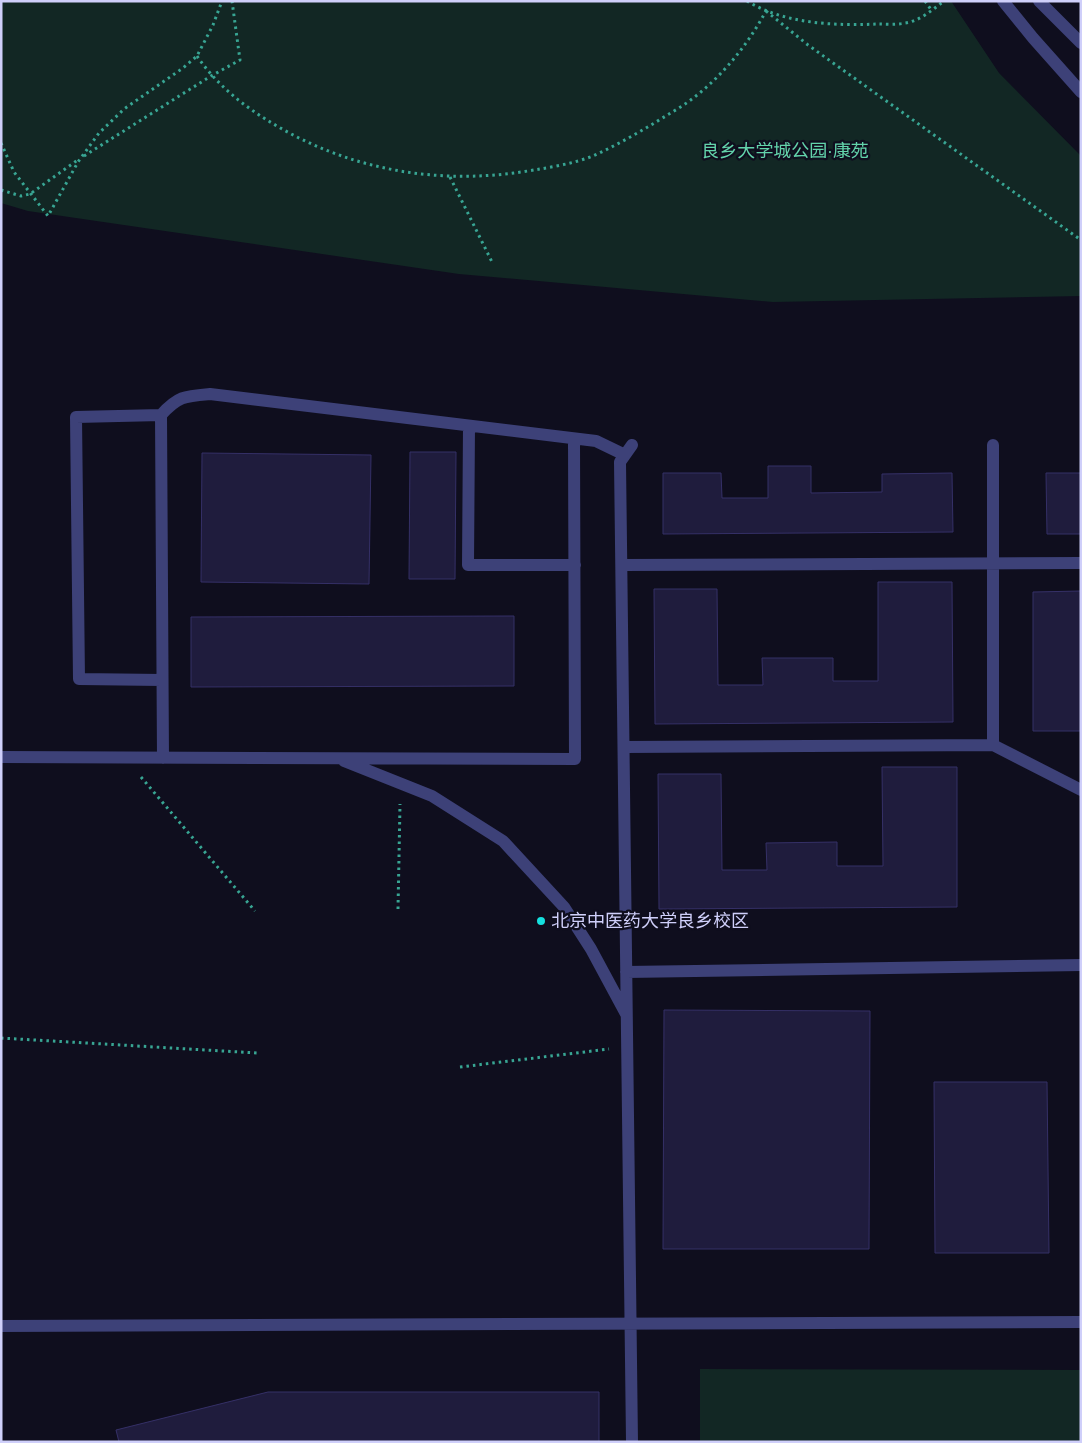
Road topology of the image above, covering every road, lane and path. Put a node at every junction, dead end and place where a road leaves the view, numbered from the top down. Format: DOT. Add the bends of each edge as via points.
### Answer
graph roads {
  1 [pos="222,1"];
  2 [pos="232,1"];
  3 [pos="747,1"];
  4 [pos="925,1"];
  5 [pos="944,1"];
  6 [pos="1003,1"];
  7 [pos="1039,1"];
  8 [pos="766,11"];
  9 [pos="932,11"];
  10 [pos="1081,43"];
  11 [pos="197,56"];
  12 [pos="211,76"];
  13 [pos="1081,92"];
  14 [pos="1,143"];
  15 [pos="82,157"];
  16 [pos="450,177"];
  17 [pos="1,190"];
  18 [pos="30,194"];
  19 [pos="1081,240"];
  20 [pos="493,264"];
  21 [pos="160,415"];
  22 [pos="469,426"];
  23 [pos="574,438"];
  24 [pos="993,446"];
  25 [pos="993,563"];
  26 [pos="1081,563"];
  27 [pos="575,565"];
  28 [pos="622,565"];
  29 [pos="162,680"];
  30 [pos="993,745"];
  31 [pos="624,747"];
  32 [pos="1,757"];
  33 [pos="124,757"];
  34 [pos="163,758"];
  35 [pos="336,758"];
  36 [pos="400,784"];
  37 [pos="1081,790"];
  38 [pos="398,909"];
  39 [pos="254,911"];
  40 [pos="1081,965"];
  41 [pos="626,972"];
  42 [pos="627,1016"];
  43 [pos="1,1038"];
  44 [pos="628,1047"];
  45 [pos="256,1053"];
  46 [pos="460,1067"];
  47 [pos="1081,1322"];
  48 [pos="1,1326"];
  49 [pos="632,1442"];
  1 -- 11 [label="path"];
  2 -- 12 [label="path" via="240,60"];
  3 -- 8 [label="path"];
  4 -- 9 [label="path"];
  5 -- 9 [label="path"];
  6 -- 13 [label="street"];
  7 -- 10 [label="street"];
  8 -- 9 [label="path" via="806,21 847,25 906,23"];
  8 -- 16 [label="path" via="743,48 722,73 688,102 634,134 591,156 553,167 502,176"];
  8 -- 19 [label="path" via="808,45"];
  11 -- 12 [label="path"];
  11 -- 15 [label="path" via="124,109 99,133"];
  12 -- 15 [label="path"];
  12 -- 16 [label="path" via="275,126 316,146 385,169"];
  14 -- 18 [label="path" via="14,172"];
  15 -- 18 [label="path"];
  15 -- 18 [label="path" via="48,216"];
  16 -- 20 [label="path"];
  17 -- 18 [label="path" via="21,196"];
  21 -- 22 [label="street" via="173,402 210,394"];
  21 -- 29 [label="street"];
  21 -- 29 [label="street" via="76,417 79,679"];
  22 -- 23 [label="street"];
  22 -- 27 [label="street" via="468,565"];
  23 -- 27 [label="street"];
  23 -- 28 [label="street" via="629,450 620,462"];
  24 -- 25 [label="street"];
  25 -- 26 [label="street"];
  25 -- 28 [label="street"];
  25 -- 30 [label="street"];
  27 -- 35 [label="street" via="575,759"];
  28 -- 31 [label="street"];
  29 -- 34 [label="street"];
  30 -- 31 [label="street"];
  30 -- 37 [label="street"];
  31 -- 41 [label="street"];
  32 -- 33 [label="street"];
  33 -- 34 [label="street"];
  33 -- 39 [label="path"];
  34 -- 35 [label="street"];
  35 -- 36 [label="street"];
  36 -- 38 [label="path"];
  36 -- 42 [label="street" via="432,796 503,841 564,907"];
  40 -- 41 [label="street"];
  41 -- 42 [label="street"];
  42 -- 44 [label="street"];
  43 -- 45 [label="path"];
  44 -- 46 [label="path"];
  44 -- 49 [label="street"];
  47 -- 48 [label="street"];
}
